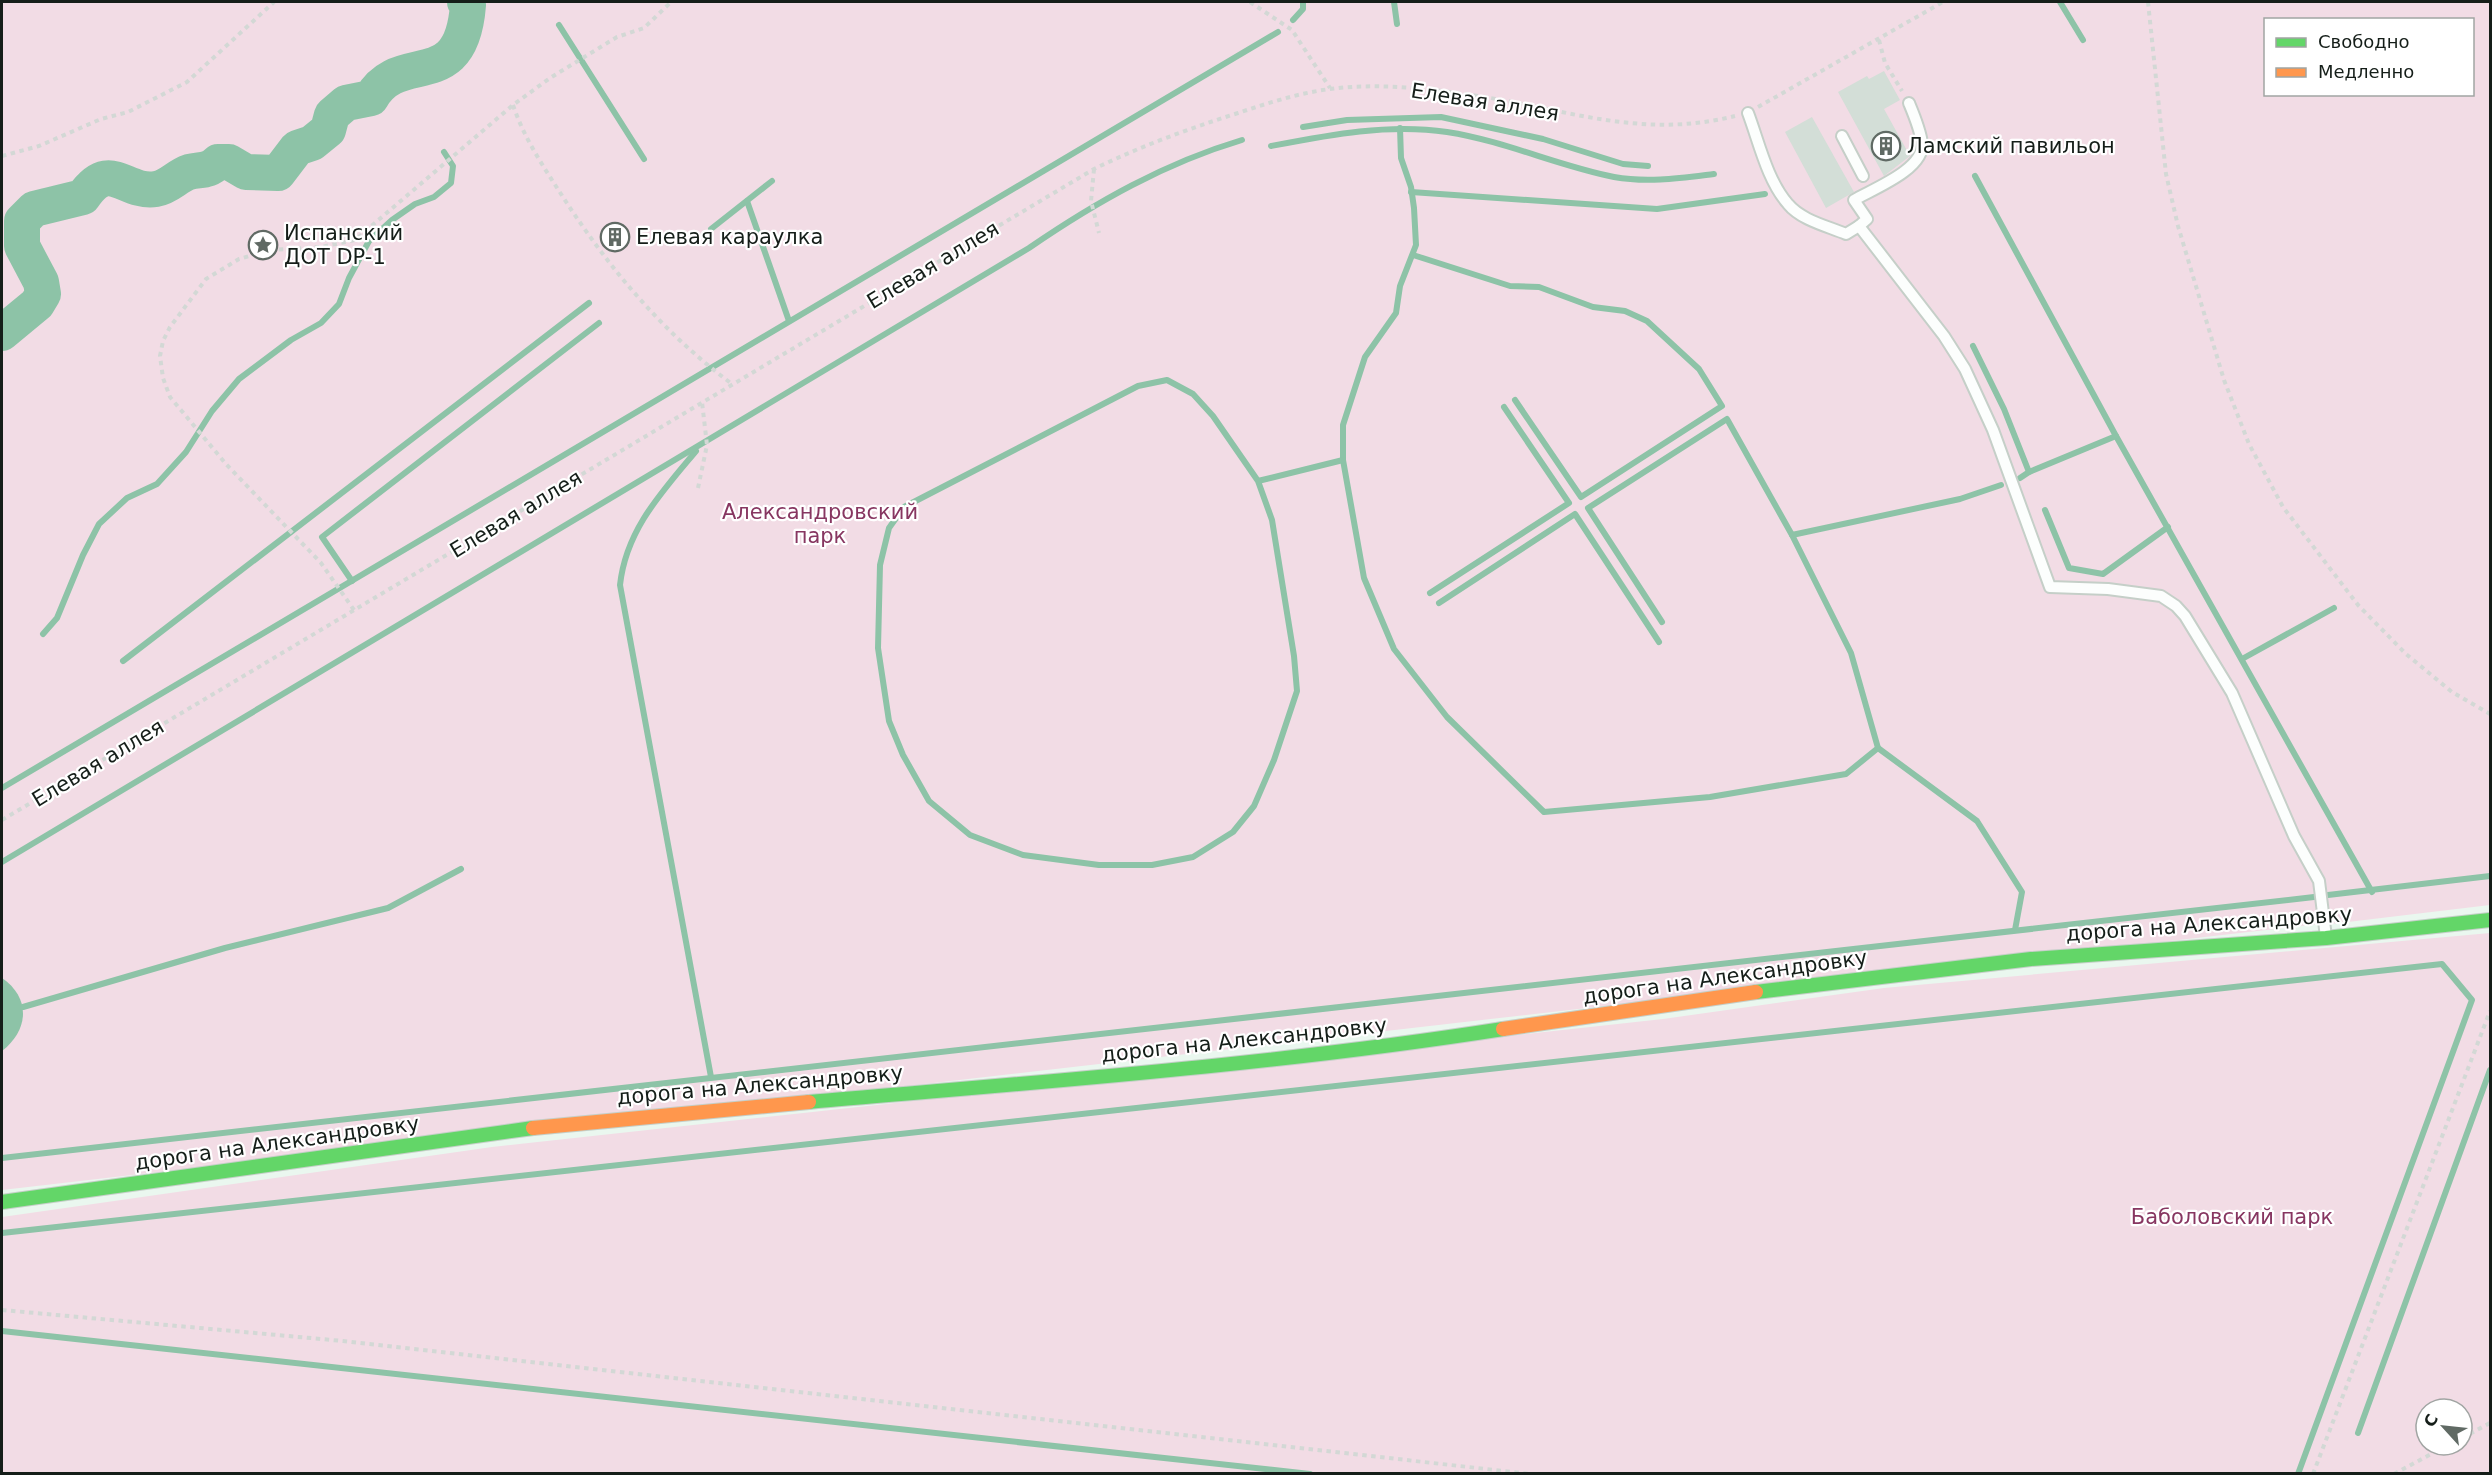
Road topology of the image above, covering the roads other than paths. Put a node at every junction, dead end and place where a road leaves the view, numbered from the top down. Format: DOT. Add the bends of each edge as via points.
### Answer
graph roads {
  1 [pos="1909,103"];
  2 [pos="1748,113"];
  3 [pos="1842,136"];
  4 [pos="1868,184"];
  5 [pos="1859,226"];
  6 [pos="2490,920"];
  7 [pos="2326,938"];
  8 [pos="2,1202"];
  1 -- 4 [label="lane" via="1922,143 1919,159 1909,169"];
  2 -- 5 [label="lane" via="1771,176 1788,204 1808,218 1846,234"];
  3 -- 4 [label="lane"];
  4 -- 5 [label="lane" via="1854,200 1867,219"];
  5 -- 7 [label="lane" via="1965,369 1993,430 2050,587 2161,596 2176,606 2196,630 2242,714 2294,836 2319,881"];
  6 -- 7 [label="street, дорога на Александровку"];
  7 -- 8 [label="street, дорога на Александровку" via="2031,959 1704,998 1403,1044 1087,1078 650,1115 485,1134"];
}
